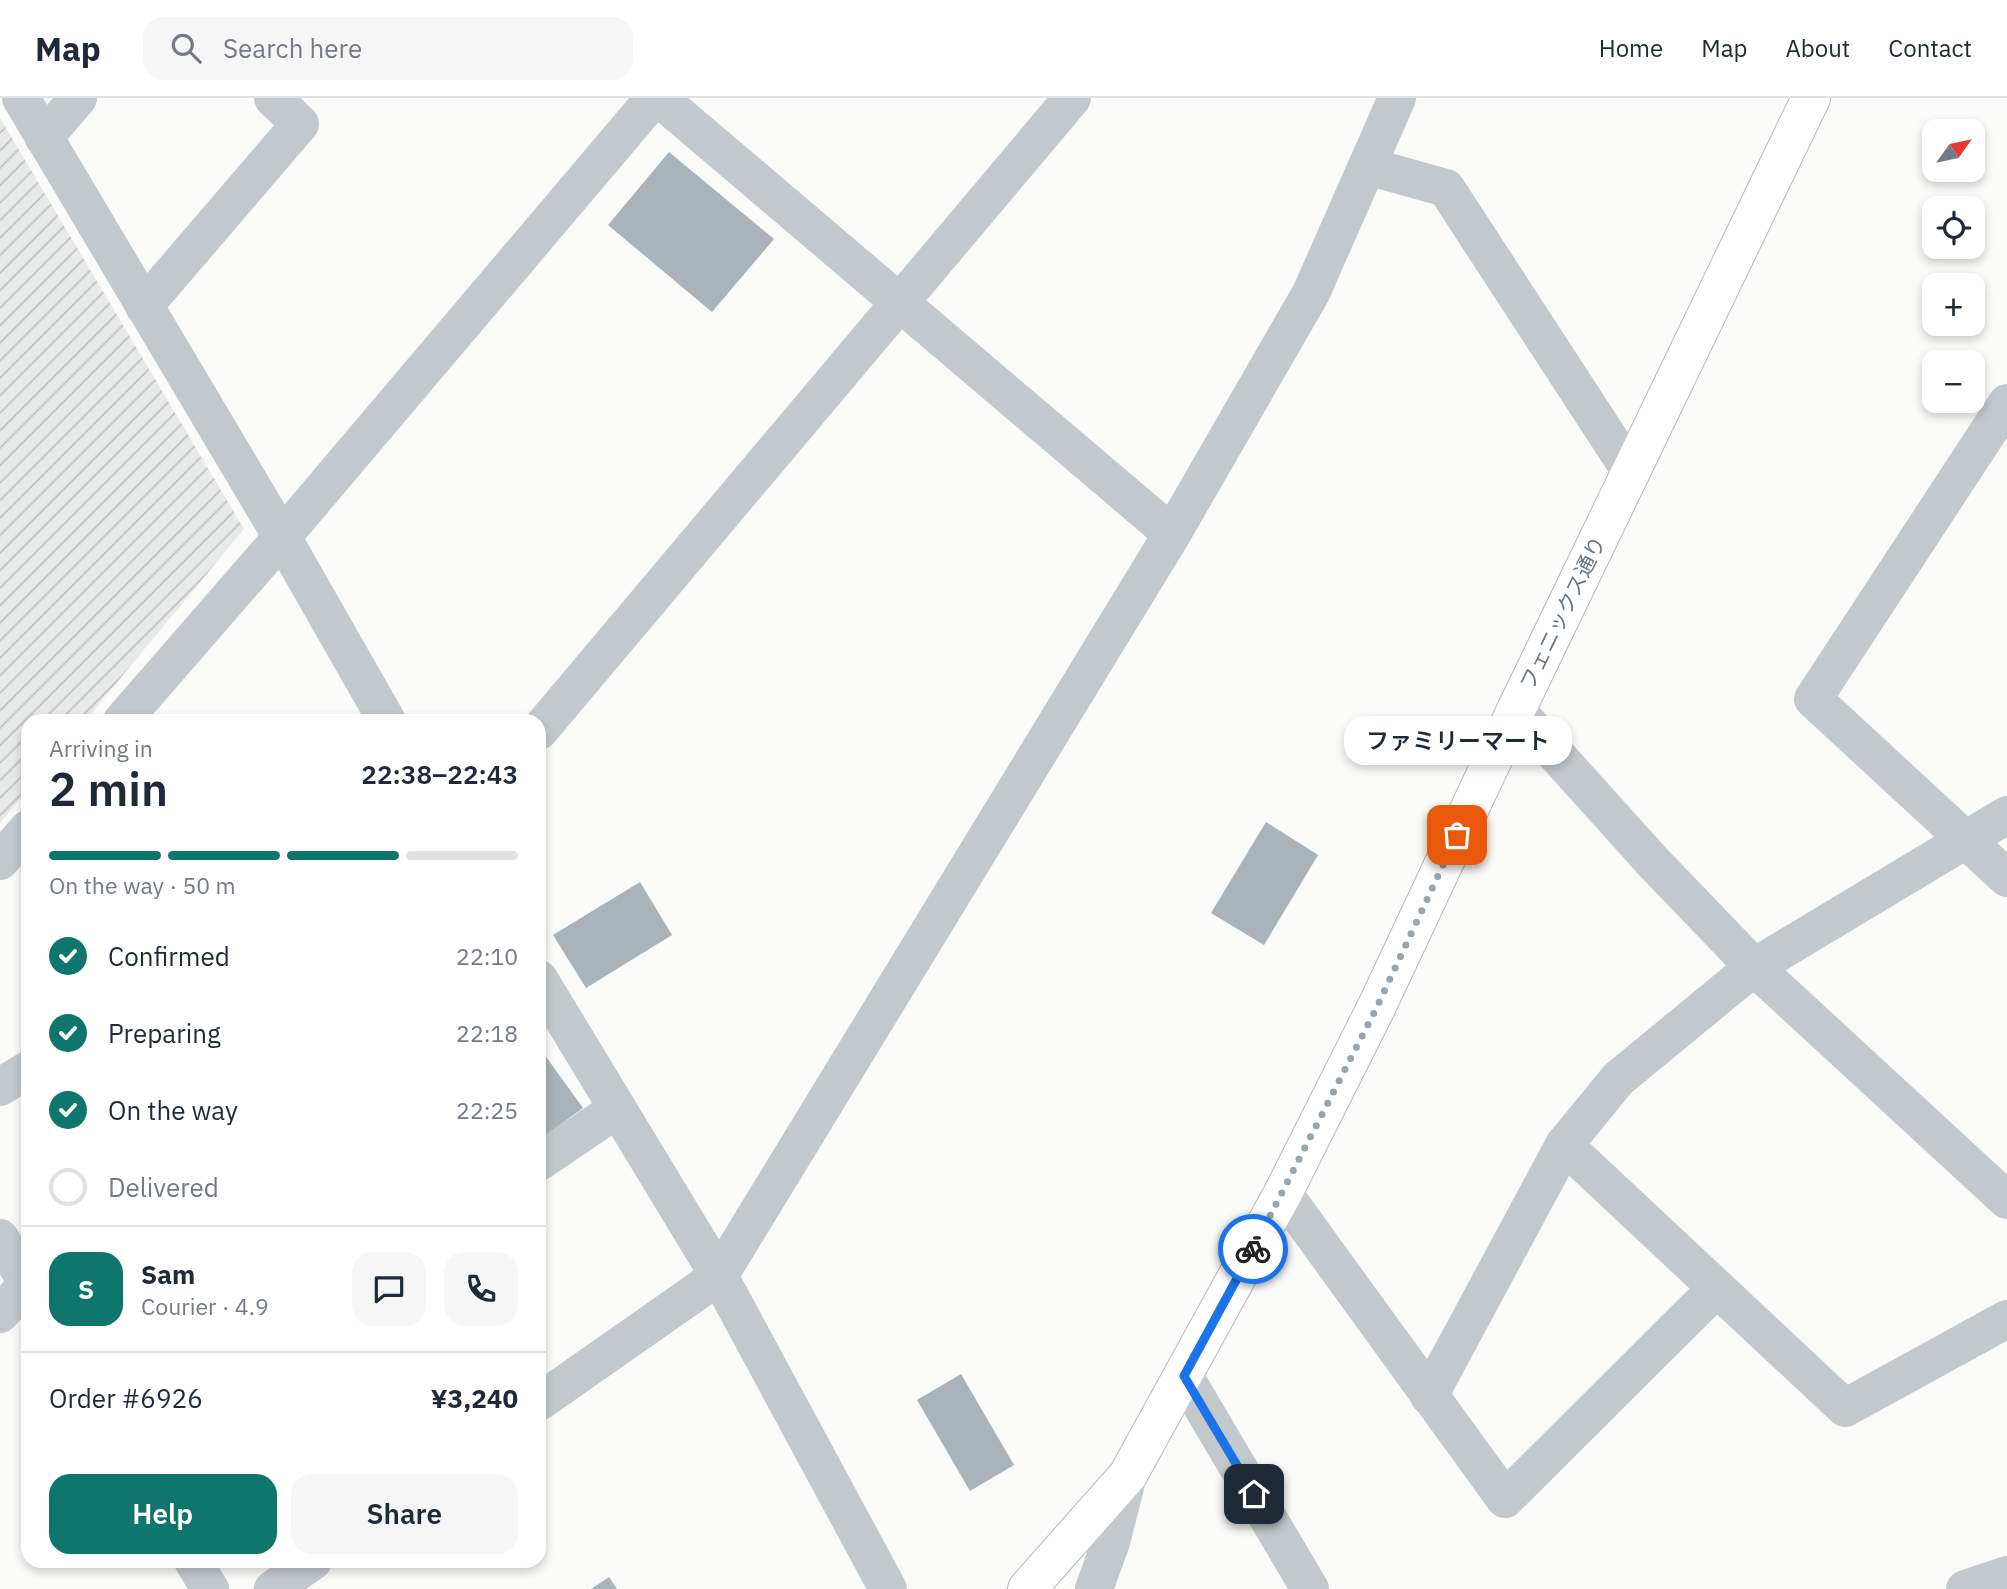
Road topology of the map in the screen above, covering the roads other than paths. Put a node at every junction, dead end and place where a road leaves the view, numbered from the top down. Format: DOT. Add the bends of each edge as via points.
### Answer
graph roads {
  1 [pos="21,98"];
  2 [pos="79,98"];
  3 [pos="273,98"];
  4 [pos="656,98"];
  5 [pos="1072,98"];
  6 [pos="1397,98"];
  7 [pos="1811,98"];
  8 [pos="44,138"];
  9 [pos="1367,166"];
  10 [pos="900,303"];
  11 [pos="144,306"];
  12 [pos="2001,430"];
  13 [pos="1631,472"];
  14 [pos="1172,534"];
  15 [pos="282,537"];
  16 [pos="1516,710"];
  17 [pos="128,714"];
  18 [pos="383,714"];
  19 [pos="546,723"];
  20 [pos="2007,815"];
  21 [pos="21,837"];
  22 [pos="1965,841"];
  23 [pos="0,862"];
  24 [pos="2007,878"];
  25 [pos="1754,967"];
  26 [pos="546,991"];
  27 [pos="21,1074"];
  28 [pos="0,1087"];
  29 [pos="617,1109"];
  30 [pos="1564,1145"];
  31 [pos="546,1157"];
  32 [pos="1283,1194"];
  33 [pos="2007,1200"];
  34 [pos="0,1238"];
  35 [pos="21,1272"];
  36 [pos="719,1276"];
  37 [pos="1717,1288"];
  38 [pos="21,1292"];
  39 [pos="0,1314"];
  40 [pos="2007,1319"];
  41 [pos="1184,1376"];
  42 [pos="1429,1396"];
  43 [pos="546,1397"];
  44 [pos="1128,1475"];
  45 [pos="197,1568"];
  46 [pos="303,1568"];
  47 [pos="2007,1575"];
  48 [pos="210,1589"];
  49 [pos="273,1589"];
  50 [pos="888,1589"];
  51 [pos="1027,1589"];
  52 [pos="1094,1589"];
  53 [pos="1310,1589"];
  54 [pos="1965,1589"];
  1 -- 8 [label="street"];
  2 -- 8 [label="street"];
  3 -- 11 [label="street" via="300,124"];
  4 -- 10 [label="street"];
  4 -- 15 [label="street"];
  5 -- 10 [label="street"];
  6 -- 9 [label="street"];
  7 -- 13 [label="main road, フェニックス通り"];
  8 -- 11 [label="street"];
  9 -- 13 [label="street" via="1446,188"];
  9 -- 14 [label="street" via="1311,293"];
  10 -- 14 [label="street"];
  10 -- 19 [label="street"];
  11 -- 15 [label="street"];
  12 -- 22 [label="street" via="1813,699"];
  13 -- 16 [label="main road, フェニックス通り"];
  14 -- 36 [label="street"];
  15 -- 17 [label="street"];
  15 -- 18 [label="street"];
  16 -- 25 [label="street"];
  16 -- 32 [label="main road, フェニックス通り" via="1376,1009"];
  20 -- 22 [label="street"];
  21 -- 23 [label="street"];
  22 -- 24 [label="street"];
  22 -- 25 [label="street"];
  25 -- 30 [label="street" via="1618,1079"];
  25 -- 33 [label="street"];
  26 -- 29 [label="street"];
  27 -- 28 [label="street"];
  29 -- 31 [label="street"];
  29 -- 36 [label="street"];
  30 -- 37 [label="street"];
  30 -- 42 [label="street"];
  32 -- 41 [label="main road, フェニックス通り"];
  32 -- 42 [label="street"];
  34 -- 35 [label="street"];
  36 -- 43 [label="street"];
  36 -- 50 [label="street"];
  37 -- 40 [label="street" via="1845,1408"];
  37 -- 42 [label="street" via="1505,1499"];
  38 -- 39 [label="street"];
  41 -- 44 [label="main road, フェニックス通り"];
  41 -- 53 [label="street"];
  44 -- 51 [label="main road, フェニックス通り"];
  44 -- 52 [label="street"];
  45 -- 48 [label="street"];
  46 -- 49 [label="street"];
  47 -- 54 [label="street"];
}
